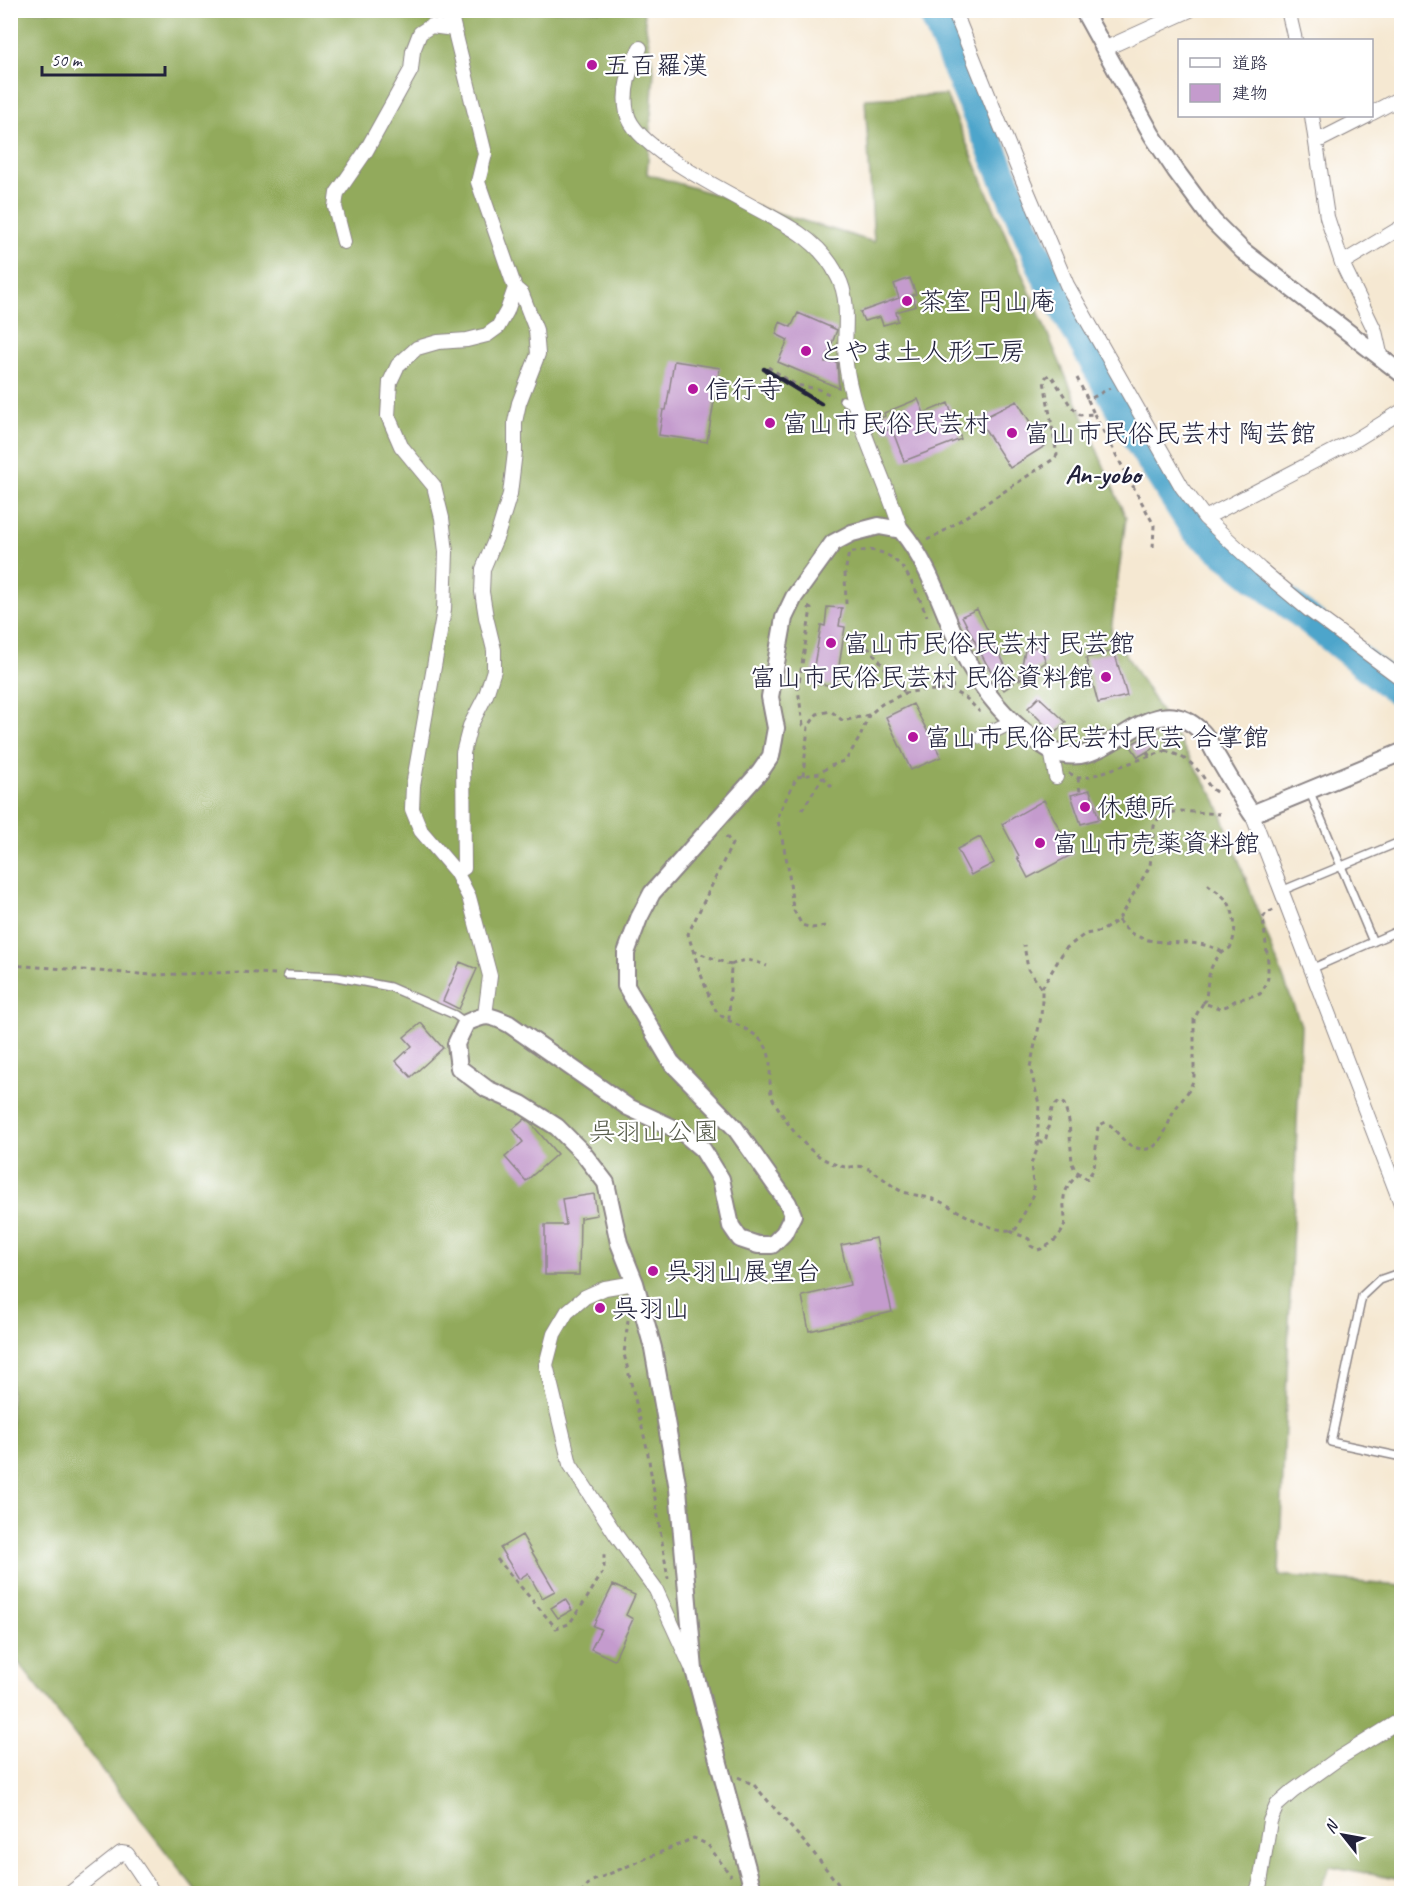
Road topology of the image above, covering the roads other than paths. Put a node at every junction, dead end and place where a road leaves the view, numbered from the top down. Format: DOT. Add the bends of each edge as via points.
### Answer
graph roads {
  1 [pos="954,10"];
  2 [pos="1083,10"];
  3 [pos="1190,10"];
  4 [pos="1287,10"];
  5 [pos="452,20"];
  6 [pos="1295,39"];
  7 [pos="640,48"];
  8 [pos="1104,48"];
  9 [pos="1401,97"];
  10 [pos="1373,112"];
  11 [pos="1312,117"];
  12 [pos="1365,117"];
  13 [pos="1316,142"];
  14 [pos="1401,227"];
  15 [pos="344,242"];
  16 [pos="1342,262"];
  17 [pos="515,288"];
  18 [pos="1381,358"];
  19 [pos="1401,374"];
  20 [pos="1401,411"];
  21 [pos="1205,518"];
  22 [pos="901,530"];
  23 [pos="1401,680"];
  24 [pos="1008,717"];
  25 [pos="981,737"];
  26 [pos="1401,752"];
  27 [pos="1309,789"];
  28 [pos="1252,814"];
  29 [pos="1401,841"];
  30 [pos="1341,866"];
  31 [pos="456,872"];
  32 [pos="1281,891"];
  33 [pos="1401,929"];
  34 [pos="1373,942"];
  35 [pos="1311,969"];
  36 [pos="287,975"];
  37 [pos="485,1015"];
  38 [pos="466,1023"];
  39 [pos="1401,1206"];
  40 [pos="1401,1272"];
  41 [pos="635,1283"];
  42 [pos="1401,1457"];
  43 [pos="693,1670"];
  44 [pos="1401,1719"];
  45 [pos="69,1893"];
  46 [pos="154,1893"];
  47 [pos="754,1893"];
  48 [pos="1256,1893"];
  1 -- 21 [label="street" via="1067,285 1182,487"];
  2 -- 8 [label="street"];
  3 -- 8 [label="street"];
  4 -- 6 [label="street"];
  5 -- 15 [label="street" via="420,33 411,70 366,151 337,193 334,207"];
  5 -- 17 [label="street" via="485,154 478,182"];
  7 -- 22 [label="street" via="630,66 626,88 627,114 635,132 658,153 800,233 821,252 839,277 846,301 849,403"];
  8 -- 18 [label="street" via="1152,135 1213,220 1243,250"];
  9 -- 10 [label="street"];
  11 -- 13 [label="street"];
  12 -- 13 [label="street"];
  13 -- 16 [label="street" via="1327,217"];
  14 -- 16 [label="street"];
  16 -- 18 [label="street" via="1375,331"];
  17 -- 31 [label="street" via="522,294 536,330 538,354 515,422 510,494 483,569 482,592 494,650 494,670 470,726 464,753 464,868"];
  17 -- 31 [label="street" via="498,327 487,335 417,348 398,365 390,382 387,416 402,446 434,486 447,552 444,610 412,809 421,831"];
  18 -- 19 [label="street"];
  20 -- 21 [label="street" via="1357,439"];
  21 -- 23 [label="street" via="1301,603"];
  22 -- 24 [label="street" via="930,573 971,670"];
  22 -- 37 [label="street" via="879,526 833,543 794,597 784,618 770,697 776,728 771,756 652,893 626,952 626,986 671,1062 735,1128 788,1203 793,1215 784,1233 772,1245 740,1239 731,1226 721,1179 703,1150 682,1132 628,1107 509,1024"];
  24 -- 25 [label="street"];
  24 -- 28 [label="street" via="1054,763 1067,755 1100,750 1147,720 1173,715 1186,720 1203,733"];
  26 -- 27 [label="street"];
  27 -- 28 [label="street"];
  27 -- 30 [label="lane"];
  28 -- 32 [label="street"];
  29 -- 30 [label="lane"];
  30 -- 32 [label="lane"];
  30 -- 34 [label="lane"];
  31 -- 37 [label="street" via="469,897 490,976"];
  32 -- 35 [label="street"];
  33 -- 34 [label="lane"];
  34 -- 35 [label="lane"];
  35 -- 39 [label="street"];
  36 -- 38 [label="lane" via="338,977 390,987"];
  37 -- 38 [label="street"];
  38 -- 41 [label="street" via="456,1044 459,1068 487,1089 521,1104 557,1127 583,1153 606,1183 619,1243"];
  40 -- 42 [label="lane" via="1379,1280 1362,1296 1331,1442"];
  41 -- 43 [label="street" via="653,1348 678,1489"];
  41 -- 43 [label="street" via="605,1288 585,1297 567,1312 554,1334 546,1365 570,1464 656,1590"];
  43 -- 47 [label="street"];
  44 -- 48 [label="street" via="1339,1758 1277,1805 1270,1821"];
  45 -- 46 [label="street" via="121,1853 127,1854"];
}
